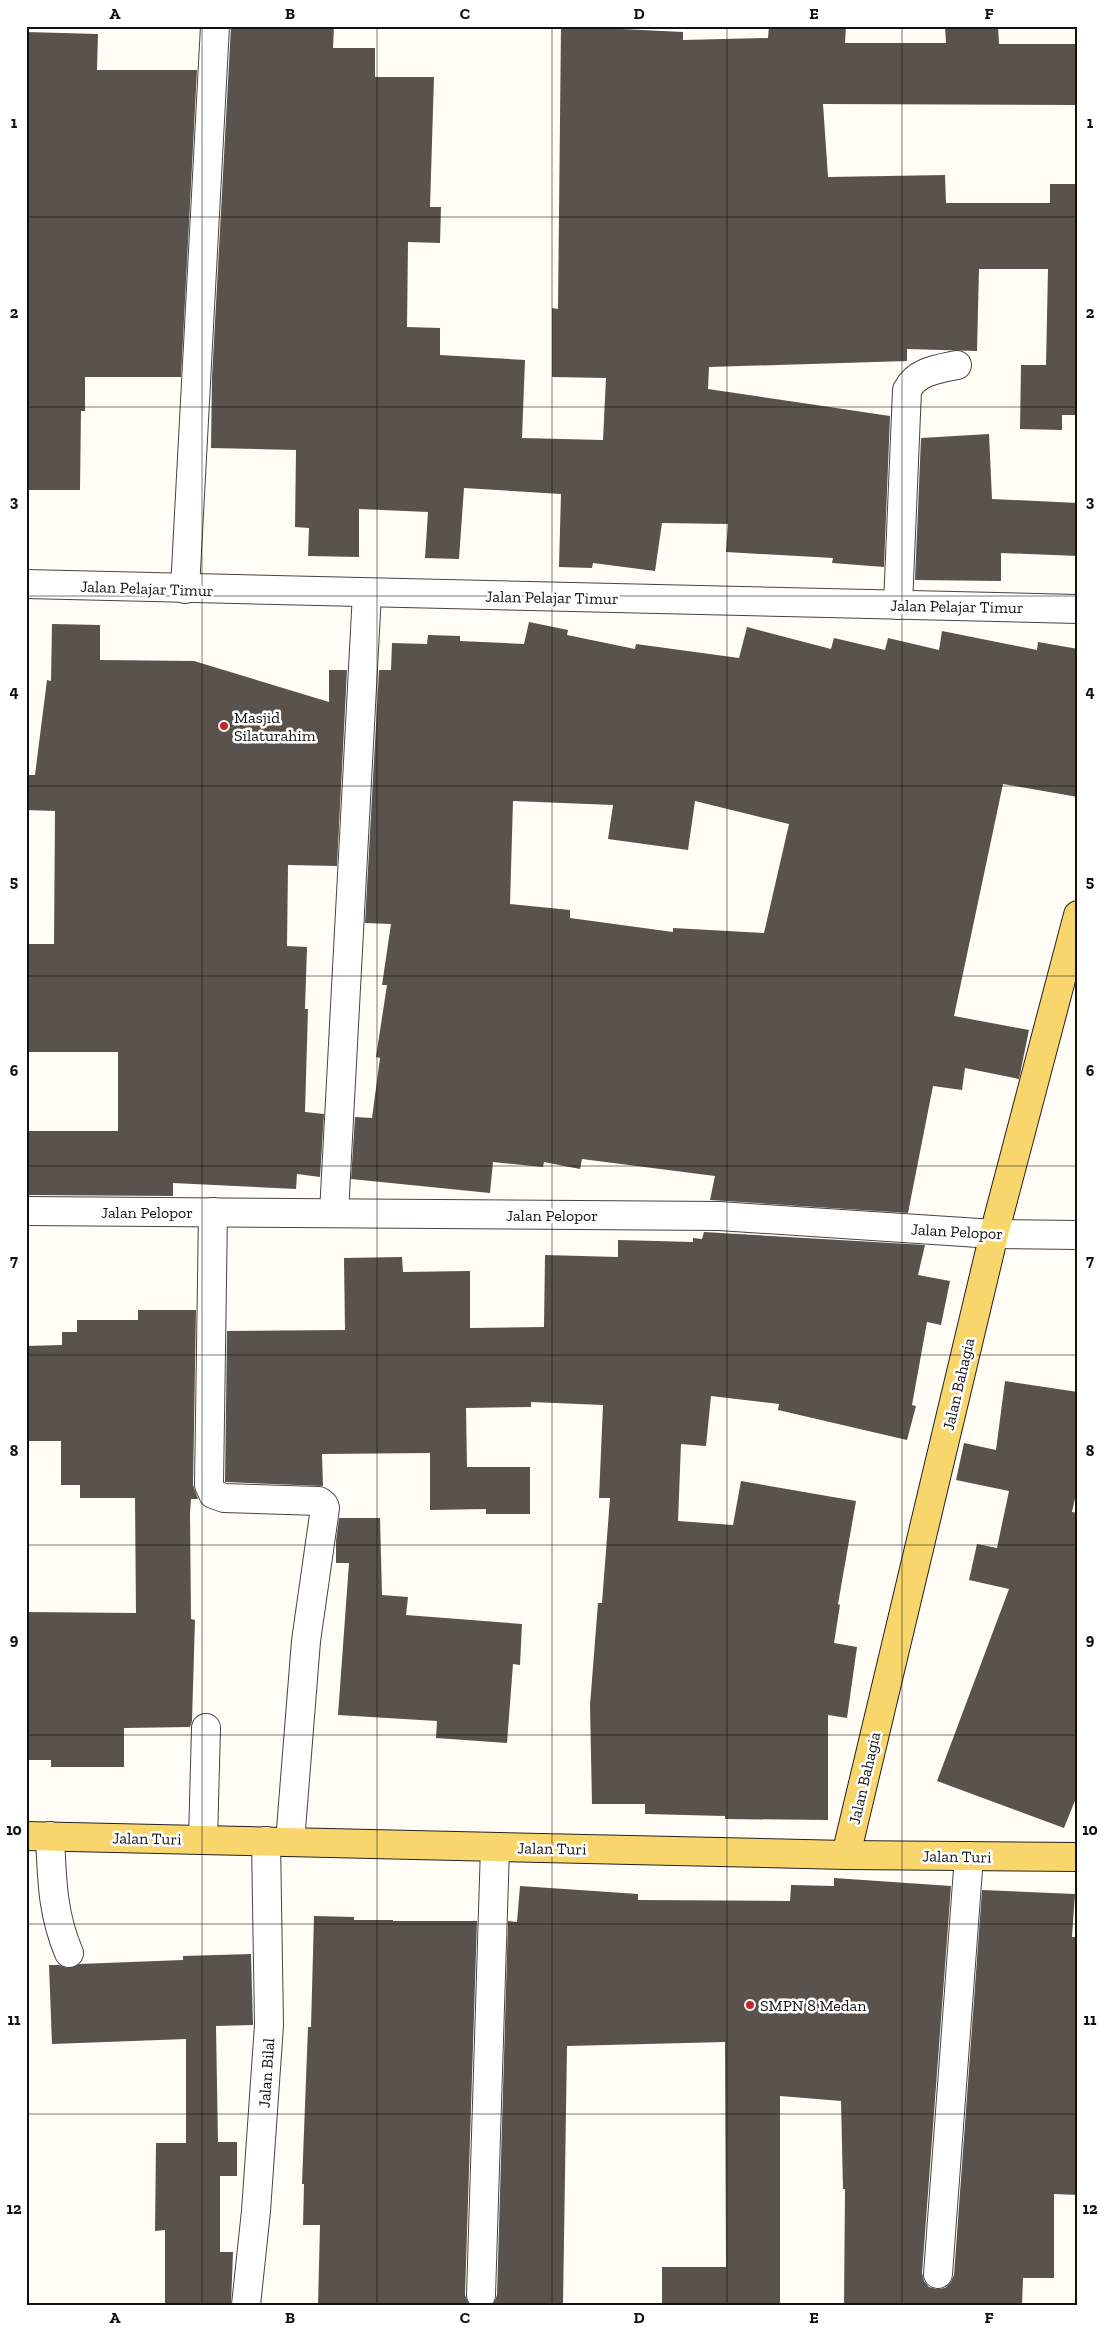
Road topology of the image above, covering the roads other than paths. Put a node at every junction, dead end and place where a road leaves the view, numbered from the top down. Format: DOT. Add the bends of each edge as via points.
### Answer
graph roads {
  1 [pos="215,26"];
  2 [pos="957,365"];
  3 [pos="26,584"];
  4 [pos="185,589"];
  5 [pos="367,593"];
  6 [pos="898,605"];
  7 [pos="1078,609"];
  8 [pos="1078,915"];
  9 [pos="26,1211"];
  10 [pos="213,1212"];
  11 [pos="334,1213"];
  12 [pos="994,1234"];
  13 [pos="1078,1236"];
  14 [pos="206,1728"];
  15 [pos="38,1836"];
  16 [pos="203,1840"];
  17 [pos="278,1842"];
  18 [pos="494,1847"];
  19 [pos="846,1855"];
  20 [pos="969,1856"];
  21 [pos="1078,1857"];
  22 [pos="69,1953"];
  23 [pos="938,2274"];
  24 [pos="481,2295"];
  25 [pos="246,2305"];
  1 -- 4 [label="street"];
  2 -- 6 [label="street" via="930,370 911,383 908,390"];
  3 -- 4 [label="street, Jalan Pelajar Timur"];
  4 -- 5 [label="street, Jalan Pelajar Timur"];
  5 -- 6 [label="street, Jalan Pelajar Timur"];
  5 -- 11 [label="street"];
  6 -- 7 [label="street, Jalan Pelajar Timur"];
  8 -- 12 [label="main road, Jalan Bahagia"];
  9 -- 10 [label="street, Jalan Pelopor"];
  10 -- 11 [label="street, Jalan Pelopor"];
  10 -- 17 [label="street, Jalan Bilal" via="209,1485 213,1494 224,1498 319,1502 325,1508"];
  11 -- 12 [label="street, Jalan Pelopor" via="719,1216"];
  12 -- 13 [label="street, Jalan Pelopor"];
  12 -- 19 [label="main road, Jalan Bahagia"];
  14 -- 16 [label="street"];
  15 -- 16 [label="main road, Jalan Turi"];
  15 -- 22 [label="street" via="59,1929"];
  16 -- 17 [label="main road, Jalan Turi"];
  17 -- 18 [label="main road, Jalan Turi"];
  17 -- 25 [label="street, Jalan Bilal" via="269,2025"];
  18 -- 19 [label="main road, Jalan Turi"];
  18 -- 24 [label="street"];
  19 -- 20 [label="main road, Jalan Turi"];
  20 -- 21 [label="main road, Jalan Turi"];
  20 -- 23 [label="street"];
}
